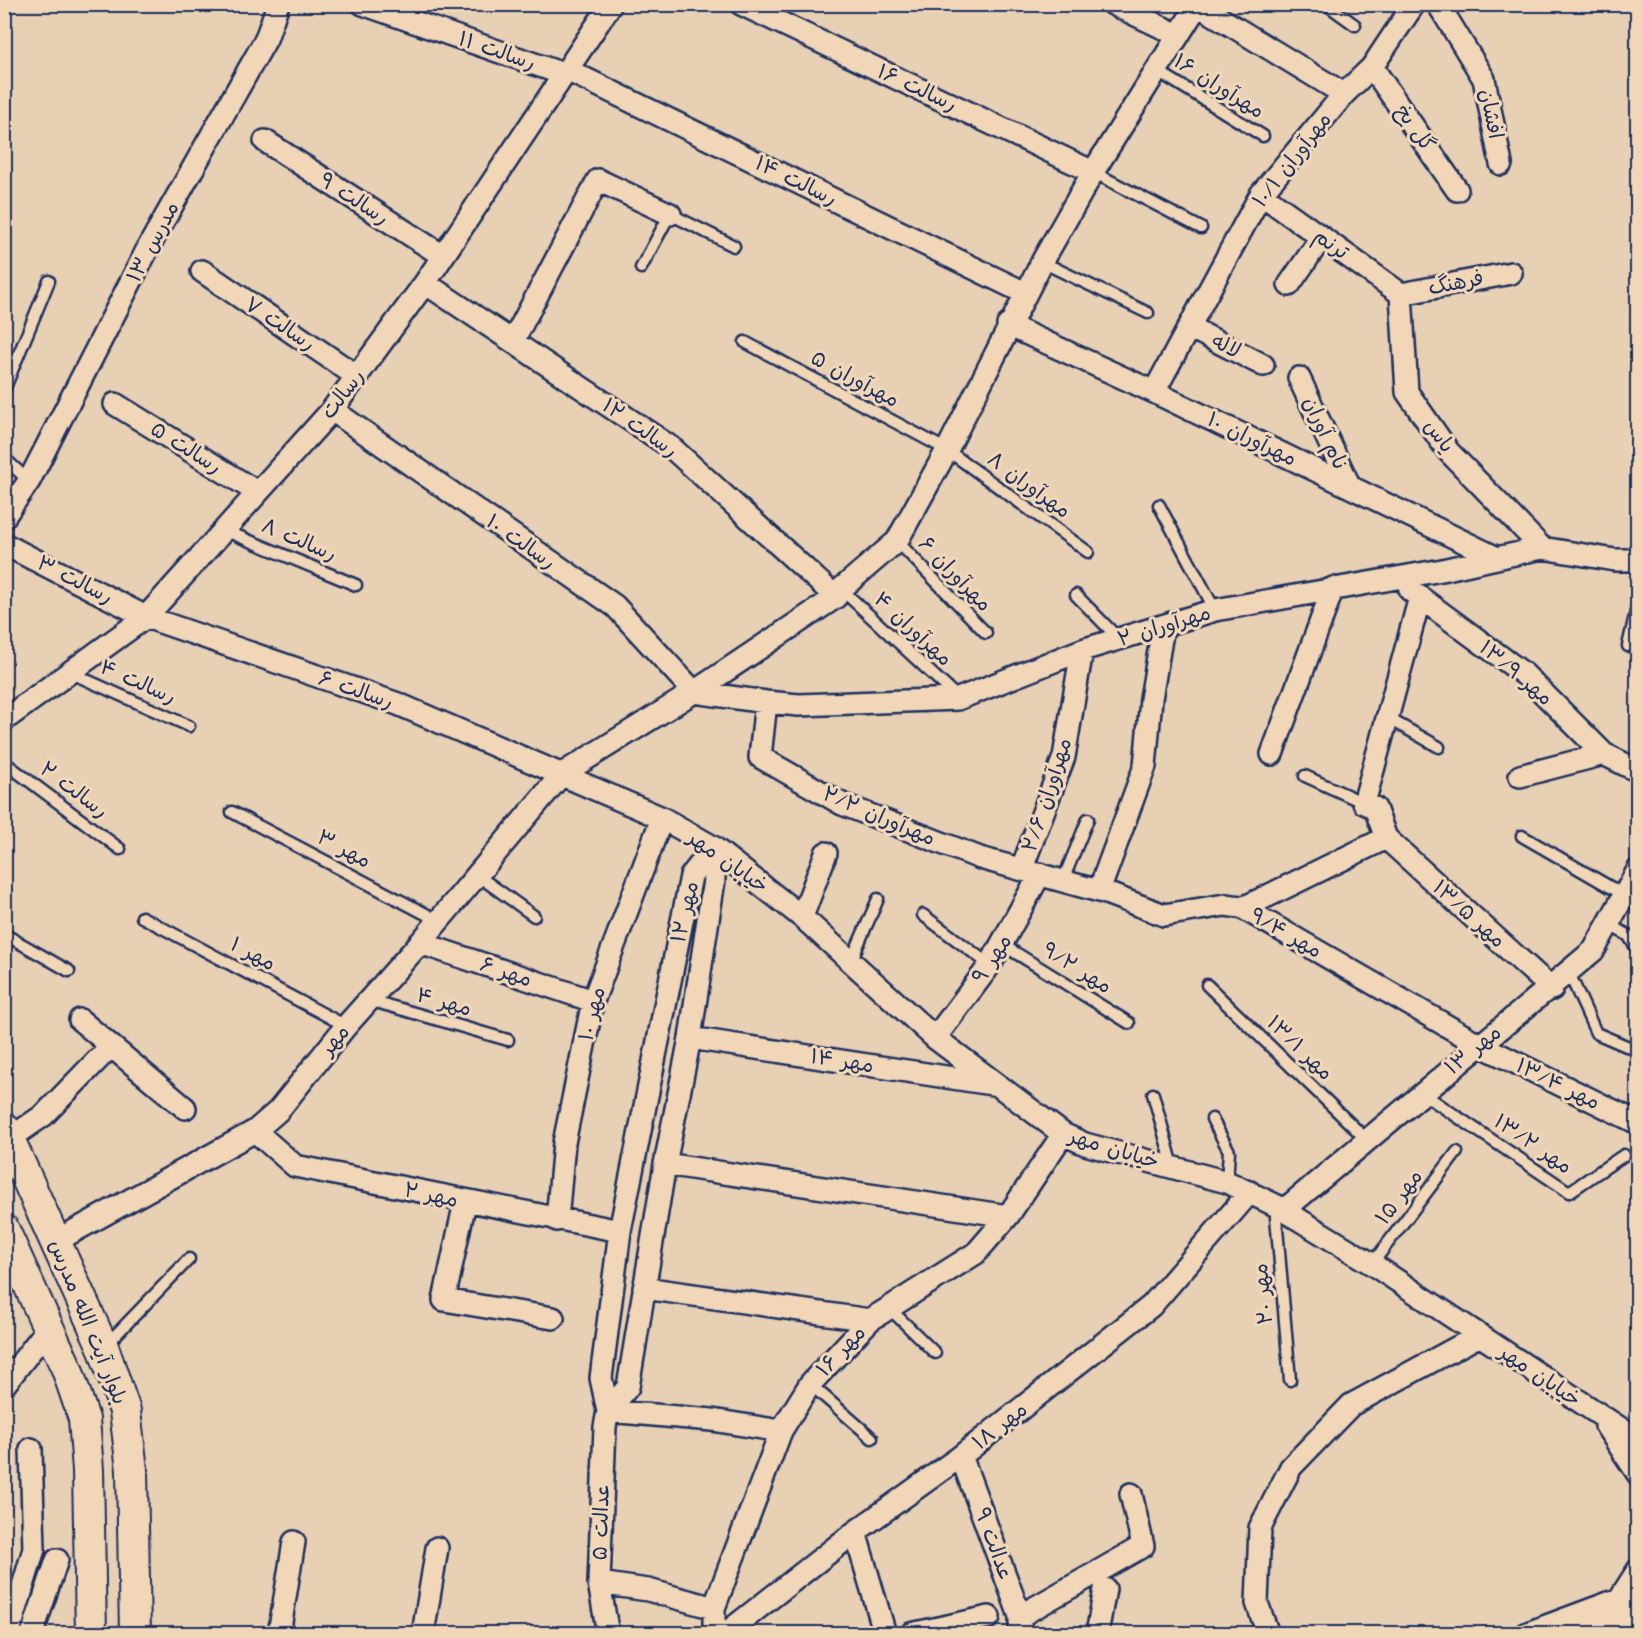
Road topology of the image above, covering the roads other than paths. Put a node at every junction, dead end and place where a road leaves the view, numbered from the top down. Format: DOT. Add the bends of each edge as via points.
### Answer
graph roads {
  1 [pos="278,4"];
  2 [pos="363,4"];
  3 [pos="611,4"];
  4 [pos="741,4"];
  5 [pos="1113,4"];
  6 [pos="1326,4"];
  7 [pos="1414,4"];
  8 [pos="1438,4"];
  9 [pos="1198,5"];
  10 [pos="1355,25"];
  11 [pos="1178,35"];
  12 [pos="1372,67"];
  13 [pos="1155,70"];
  14 [pos="565,72"];
  15 [pos="1344,94"];
  16 [pos="1263,136"];
  17 [pos="265,141"];
  18 [pos="1501,164"];
  19 [pos="1093,172"];
  20 [pos="1457,190"];
  21 [pos="1261,194"];
  22 [pos="670,214"];
  23 [pos="1201,228"];
  24 [pos="1322,237"];
  25 [pos="734,246"];
  26 [pos="443,256"];
  27 [pos="1042,262"];
  28 [pos="641,268"];
  29 [pos="202,271"];
  30 [pos="1511,273"];
  31 [pos="49,281"];
  32 [pos="425,283"];
  33 [pos="1289,285"];
  34 [pos="1025,292"];
  35 [pos="1401,294"];
  36 [pos="1148,313"];
  37 [pos="1008,325"];
  38 [pos="1189,327"];
  39 [pos="513,341"];
  40 [pos="745,342"];
  41 [pos="1263,365"];
  42 [pos="358,377"];
  43 [pos="1299,378"];
  44 [pos="4,390"];
  45 [pos="1154,392"];
  46 [pos="115,404"];
  47 [pos="332,411"];
  48 [pos="947,450"];
  49 [pos="4,458"];
  50 [pos="29,481"];
  51 [pos="1350,487"];
  52 [pos="257,492"];
  53 [pos="1159,505"];
  54 [pos="4,517"];
  55 [pos="226,531"];
  56 [pos="897,541"];
  57 [pos="4,544"];
  58 [pos="1542,548"];
  59 [pos="1088,552"];
  60 [pos="1495,557"];
  61 [pos="1638,560"];
  62 [pos="1393,576"];
  63 [pos="356,585"];
  64 [pos="1333,588"];
  65 [pos="839,593"];
  66 [pos="1076,595"];
  67 [pos="1420,597"];
  68 [pos="1638,603"];
  69 [pos="1215,609"];
  70 [pos="146,616"];
  71 [pos="1163,627"];
  72 [pos="986,633"];
  73 [pos="1119,639"];
  74 [pos="1628,646"];
  75 [pos="1082,650"];
  76 [pos="71,673"];
  77 [pos="694,692"];
  78 [pos="958,699"];
  79 [pos="766,702"];
  80 [pos="1386,716"];
  81 [pos="4,720"];
  82 [pos="189,726"];
  83 [pos="1439,747"];
  84 [pos="1272,754"];
  85 [pos="1604,754"];
  86 [pos="4,762"];
  87 [pos="1638,771"];
  88 [pos="562,774"];
  89 [pos="1305,776"];
  90 [pos="1520,776"];
  91 [pos="1364,803"];
  92 [pos="232,812"];
  93 [pos="662,818"];
  94 [pos="1088,819"];
  95 [pos="1522,836"];
  96 [pos="1386,838"];
  97 [pos="713,847"];
  98 [pos="120,849"];
  99 [pos="826,853"];
  100 [pos="1638,870"];
  101 [pos="1031,871"];
  102 [pos="477,875"];
  103 [pos="1063,880"];
  104 [pos="1099,891"];
  105 [pos="1624,895"];
  106 [pos="878,899"];
  107 [pos="1243,908"];
  108 [pos="923,915"];
  109 [pos="534,916"];
  110 [pos="802,916"];
  111 [pos="142,917"];
  112 [pos="439,921"];
  113 [pos="1609,925"];
  114 [pos="4,934"];
  115 [pos="1633,936"];
  116 [pos="420,943"];
  117 [pos="1003,945"];
  118 [pos="1638,950"];
  119 [pos="851,961"];
  120 [pos="990,965"];
  121 [pos="69,971"];
  122 [pos="1569,973"];
  123 [pos="1207,985"];
  124 [pos="1552,989"];
  125 [pos="369,1000"];
  126 [pos="593,1001"];
  127 [pos="80,1020"];
  128 [pos="1129,1023"];
  129 [pos="346,1026"];
  130 [pos="690,1038"];
  131 [pos="935,1038"];
  132 [pos="508,1040"];
  133 [pos="1479,1045"];
  134 [pos="110,1047"];
  135 [pos="1638,1051"];
  136 [pos="993,1084"];
  137 [pos="1421,1092"];
  138 [pos="1153,1094"];
  139 [pos="185,1108"];
  140 [pos="1212,1119"];
  141 [pos="1638,1123"];
  142 [pos="255,1131"];
  143 [pos="7,1133"];
  144 [pos="1063,1134"];
  145 [pos="1366,1138"];
  146 [pos="1457,1152"];
  147 [pos="1624,1155"];
  148 [pos="665,1164"];
  149 [pos="1173,1166"];
  150 [pos="1227,1182"];
  151 [pos="1250,1192"];
  152 [pos="628,1194"];
  153 [pos="660,1200"];
  154 [pos="465,1202"];
  155 [pos="1280,1207"];
  156 [pos="1008,1216"];
  157 [pos="557,1220"];
  158 [pos="4,1230"];
  159 [pos="620,1231"];
  160 [pos="56,1241"];
  161 [pos="189,1258"];
  162 [pos="1372,1264"];
  163 [pos="644,1288"];
  164 [pos="888,1307"];
  165 [pos="553,1318"];
  166 [pos="870,1320"];
  167 [pos="48,1327"];
  168 [pos="1480,1335"];
  169 [pos="103,1347"];
  170 [pos="935,1353"];
  171 [pos="1290,1380"];
  172 [pos="4,1384"];
  173 [pos="810,1384"];
  174 [pos="608,1411"];
  175 [pos="1599,1416"];
  176 [pos="781,1431"];
  177 [pos="872,1438"];
  178 [pos="1638,1440"];
  179 [pos="31,1449"];
  180 [pos="961,1456"];
  181 [pos="1638,1474"];
  182 [pos="1131,1494"];
  183 [pos="855,1532"];
  184 [pos="294,1542"];
  185 [pos="437,1548"];
  186 [pos="34,1549"];
  187 [pos="90,1558"];
  188 [pos="57,1560"];
  189 [pos="1638,1570"];
  190 [pos="599,1583"];
  191 [pos="1105,1589"];
  192 [pos="1638,1592"];
  193 [pos="1618,1601"];
  194 [pos="714,1608"];
  195 [pos="1638,1614"];
  196 [pos="989,1617"];
  197 [pos="1020,1625"];
  198 [pos="11,1626"];
  199 [pos="737,1630"];
  200 [pos="32,1634"];
  201 [pos="91,1634"];
  202 [pos="135,1634"];
  203 [pos="279,1634"];
  204 [pos="423,1634"];
  205 [pos="608,1634"];
  206 [pos="714,1634"];
  207 [pos="885,1634"];
  208 [pos="911,1634"];
  209 [pos="1097,1634"];
  210 [pos="1268,1634"];
  211 [pos="1525,1634"];
  212 [pos="1584,1634"];
  1 -- 50 [label="street, مدرس ۱۳" via="266,39 148,248"];
  2 -- 14 [label="street, رسالت ۱۱"];
  3 -- 14 [label="street, رسالت"];
  4 -- 19 [label="street, رسالت ۱۶"];
  5 -- 11 [label="street"];
  6 -- 10 [label="lane"];
  7 -- 12 [label="street, مهرآوران ۱۰/۱"];
  8 -- 18 [label="street, افشان" via="1484,79"];
  9 -- 11 [label="street"];
  9 -- 15 [label="street"];
  11 -- 13 [label="street"];
  12 -- 15 [label="street, مهرآوران ۱۰/۱"];
  12 -- 20 [label="street, گل یخ"];
  13 -- 16 [label="lane, مهرآوران ۱۶"];
  13 -- 19 [label="street"];
  14 -- 26 [label="street, رسالت"];
  14 -- 34 [label="street, رسالت ۱۴"];
  15 -- 21 [label="street, مهرآوران ۱۰/۱"];
  17 -- 26 [label="street, رسالت ۹"];
  19 -- 23 [label="lane"];
  19 -- 27 [label="street"];
  21 -- 24 [label="street, ترنم"];
  21 -- 38 [label="street, مهرآوران ۱۰/۱"];
  22 -- 25 [label="lane"];
  22 -- 28 [label="lane"];
  22 -- 39 [label="street" via="598,180"];
  24 -- 33 [label="street"];
  24 -- 35 [label="street, ترنم"];
  26 -- 32 [label="street, رسالت"];
  27 -- 34 [label="street"];
  27 -- 36 [label="lane"];
  29 -- 42 [label="street, رسالت ۷"];
  30 -- 35 [label="street, فرهنگ"];
  31 -- 44 [label="lane"];
  32 -- 39 [label="street, رسالت ۱۲"];
  32 -- 42 [label="street, رسالت"];
  34 -- 37 [label="street"];
  35 -- 58 [label="street, یاس" via="1407,392 1448,451"];
  37 -- 45 [label="street, مهرآوران ۱۰"];
  37 -- 48 [label="street"];
  38 -- 41 [label="street, لاله"];
  38 -- 45 [label="street, مهرآوران ۱۰/۱"];
  39 -- 65 [label="street, رسالت ۱۲" via="672,448"];
  40 -- 48 [label="lane, مهرآوران ۵"];
  42 -- 47 [label="street, رسالت"];
  43 -- 51 [label="street, نام آوران"];
  45 -- 51 [label="street, مهرآوران ۱۰"];
  46 -- 52 [label="street, رسالت ۵"];
  47 -- 52 [label="street, رسالت"];
  47 -- 77 [label="street, رسالت ۱۰" via="615,606"];
  48 -- 56 [label="street"];
  48 -- 59 [label="lane, مهرآوران ۸"];
  49 -- 50 [label="lane"];
  50 -- 54 [label="street, مدرس ۱۳"];
  51 -- 60 [label="street, مهرآوران ۱۰"];
  52 -- 55 [label="street, رسالت"];
  53 -- 69 [label="lane"];
  55 -- 63 [label="lane, رسالت ۸"];
  55 -- 70 [label="street, رسالت"];
  56 -- 65 [label="street, مهر"];
  56 -- 72 [label="lane, مهرآوران ۶"];
  57 -- 70 [label="street, رسالت ۳"];
  58 -- 60 [label="street, مهرآوران ۲"];
  58 -- 61 [label="street, مهرآوران ۲"];
  60 -- 62 [label="street, مهرآوران ۲" via="1442,570"];
  62 -- 64 [label="street, مهرآوران ۲"];
  62 -- 67 [label="street, مهر ۱۳/۹"];
  64 -- 69 [label="street, مهرآوران ۲"];
  64 -- 84 [label="street"];
  65 -- 77 [label="street, مهر"];
  65 -- 78 [label="lane, مهرآوران ۴"];
  66 -- 73 [label="lane"];
  67 -- 80 [label="street"];
  67 -- 85 [label="street, مهر ۱۳/۹" via="1524,674"];
  68 -- 74 [label="lane"];
  69 -- 71 [label="street, مهرآوران ۲"];
  70 -- 76 [label="street, رسالت"];
  70 -- 88 [label="street, رسالت ۶" via="398,704"];
  71 -- 73 [label="street, مهرآوران ۲"];
  71 -- 104 [label="street" via="1145,766"];
  73 -- 75 [label="street, مهرآوران ۲"];
  75 -- 78 [label="street, مهرآوران ۲"];
  75 -- 101 [label="street, مهرآوران ۲/۶" via="1064,757"];
  76 -- 81 [label="street, رسالت"];
  76 -- 82 [label="lane, رسالت ۴"];
  77 -- 79 [label="street, مهرآوران ۲"];
  77 -- 88 [label="street, مهر"];
  78 -- 79 [label="street, مهرآوران ۲" via="799,705"];
  79 -- 101 [label="street, مهرآوران ۲/۲" via="760,757 842,804 980,858"];
  80 -- 83 [label="lane"];
  80 -- 91 [label="street"];
  85 -- 87 [label="street, مهر ۱۳/۹"];
  85 -- 90 [label="street"];
  86 -- 98 [label="lane, رسالت ۲"];
  88 -- 93 [label="street, خیابان مهر"];
  88 -- 102 [label="street, مهر"];
  89 -- 91 [label="lane"];
  91 -- 96 [label="street" via="1375,808"];
  92 -- 112 [label="lane, مهر ۳"];
  93 -- 97 [label="street, خیابان مهر"];
  93 -- 126 [label="street, مهر ۱۰"];
  94 -- 103 [label="lane"];
  95 -- 105 [label="lane"];
  96 -- 107 [label="street"];
  96 -- 124 [label="street, مهر ۱۳/۵"];
  97 -- 110 [label="street, خیابان مهر"];
  97 -- 130 [label="street, مهر ۱۲" via="714,880"];
  97 -- 152 [label="street, مهر ۱۲" via="691,876"];
  99 -- 110 [label="street"];
  100 -- 105 [label="street, مهر ۱۳"];
  101 -- 103 [label="street, مهر ۹/۴"];
  101 -- 117 [label="street, مهر ۹"];
  102 -- 109 [label="lane"];
  102 -- 112 [label="street, مهر"];
  103 -- 104 [label="street, مهر ۹/۴"];
  104 -- 107 [label="street, مهر ۹/۴" via="1164,915 1225,905"];
  105 -- 113 [label="street, مهر ۱۳"];
  106 -- 119 [label="lane"];
  107 -- 133 [label="street, مهر ۹/۴"];
  108 -- 120 [label="lane"];
  110 -- 119 [label="street, خیابان مهر"];
  111 -- 129 [label="lane, مهر ۱"];
  112 -- 116 [label="street, مهر"];
  113 -- 115 [label="lane"];
  113 -- 122 [label="street, مهر ۱۳" via="1594,950"];
  114 -- 121 [label="lane"];
  115 -- 118 [label="lane"];
  116 -- 125 [label="street, مهر"];
  116 -- 126 [label="street, مهر ۶"];
  117 -- 120 [label="street, مهر ۹"];
  117 -- 128 [label="lane, مهر ۹/۲"];
  119 -- 131 [label="street, خیابان مهر"];
  120 -- 131 [label="street, مهر ۹"];
  122 -- 124 [label="street, مهر ۱۳"];
  122 -- 135 [label="lane" via="1596,1033"];
  123 -- 145 [label="lane, مهر ۱۳/۱"];
  124 -- 133 [label="street, مهر ۱۳"];
  125 -- 129 [label="street, مهر"];
  125 -- 132 [label="lane, مهر ۴"];
  126 -- 157 [label="street, مهر ۱۰" via="564,1143"];
  127 -- 134 [label="street"];
  129 -- 142 [label="street, مهر" via="278,1111"];
  130 -- 136 [label="street, مهر ۱۴"];
  130 -- 148 [label="street, مهر ۱۲"];
  131 -- 136 [label="street, خیابان مهر"];
  133 -- 137 [label="street, مهر ۱۳"];
  133 -- 141 [label="street, مهر ۱۳/۴"];
  134 -- 139 [label="street"];
  134 -- 143 [label="street" via="44,1115"];
  136 -- 144 [label="street, خیابان مهر"];
  137 -- 145 [label="street, مهر ۱۳"];
  137 -- 147 [label="lane, مهر ۱۳/۲" via="1569,1192"];
  138 -- 149 [label="lane"];
  140 -- 150 [label="lane" via="1229,1151"];
  142 -- 154 [label="street, مهر ۲" via="295,1166"];
  142 -- 160 [label="street, مهر"];
  143 -- 160 [label="main road, بلوار آیت الله مدرس"];
  144 -- 149 [label="street, خیابان مهر" via="1085,1144"];
  144 -- 156 [label="street, مهر ۱۶"];
  145 -- 155 [label="street, مهر ۱۳"];
  146 -- 162 [label="lane, مهر ۱۵"];
  148 -- 153 [label="street, مهر ۱۲"];
  148 -- 156 [label="street"];
  149 -- 150 [label="street, خیابان مهر"];
  150 -- 151 [label="street, خیابان مهر"];
  151 -- 155 [label="street, خیابان مهر"];
  151 -- 180 [label="street, مهر ۱۸" via="1151,1306"];
  152 -- 153 [label="street"];
  152 -- 159 [label="street, مهر ۱۲"];
  153 -- 163 [label="street, مهر ۱۲"];
  154 -- 157 [label="street, مهر ۲"];
  154 -- 165 [label="street" via="444,1300"];
  155 -- 162 [label="street, خیابان مهر"];
  155 -- 171 [label="lane, مهر ۲۰"];
  156 -- 164 [label="street, مهر ۱۶" via="976,1253"];
  157 -- 159 [label="street, مهر ۲"];
  158 -- 167 [label="main road, بلوار آیت الله مدرس"];
  159 -- 174 [label="street, مهر ۱۲" via="601,1378"];
  160 -- 169 [label="main road, بلوار آیت الله مدرس"];
  161 -- 169 [label="lane"];
  162 -- 168 [label="street, خیابان مهر"];
  163 -- 166 [label="street"];
  163 -- 174 [label="street, مهر ۱۲" via="628,1387"];
  164 -- 166 [label="street, مهر ۱۶"];
  164 -- 170 [label="lane"];
  166 -- 173 [label="street, مهر ۱۶"];
  167 -- 172 [label="street"];
  167 -- 187 [label="main road, بلوار آیت الله مدرس" via="84,1419"];
  168 -- 175 [label="street, خیابان مهر"];
  168 -- 210 [label="street" via="1351,1406 1292,1467 1260,1528 1257,1603"];
  169 -- 202 [label="main road, بلوار آیت الله مدرس" via="125,1411 132,1470"];
  173 -- 176 [label="street, مهر ۱۶"];
  173 -- 177 [label="lane"];
  174 -- 176 [label="street" via="712,1420"];
  174 -- 190 [label="street, عدالت ۵"];
  175 -- 178 [label="street, خیابان مهر"];
  175 -- 181 [label="street"];
  176 -- 194 [label="street, مهر ۱۶"];
  179 -- 186 [label="street"];
  180 -- 183 [label="street, مهر ۱۸"];
  180 -- 197 [label="street, عدالت ۹"];
  182 -- 197 [label="street" via="1143,1546"];
  183 -- 199 [label="street, مهر ۱۸"];
  183 -- 207 [label="street"];
  184 -- 203 [label="street"];
  185 -- 204 [label="street"];
  186 -- 188 [label="street"];
  186 -- 198 [label="street"];
  187 -- 188 [label="street"];
  187 -- 201 [label="main road, بلوار آیت الله مدرس"];
  188 -- 200 [label="street"];
  189 -- 193 [label="street"];
  190 -- 194 [label="street" via="648,1590"];
  190 -- 205 [label="street, عدالت ۵"];
  191 -- 209 [label="street"];
  192 -- 193 [label="street"];
  193 -- 211 [label="street"];
  194 -- 206 [label="street, مهر ۱۶"];
  195 -- 212 [label="street"];
  196 -- 208 [label="street"];
}
